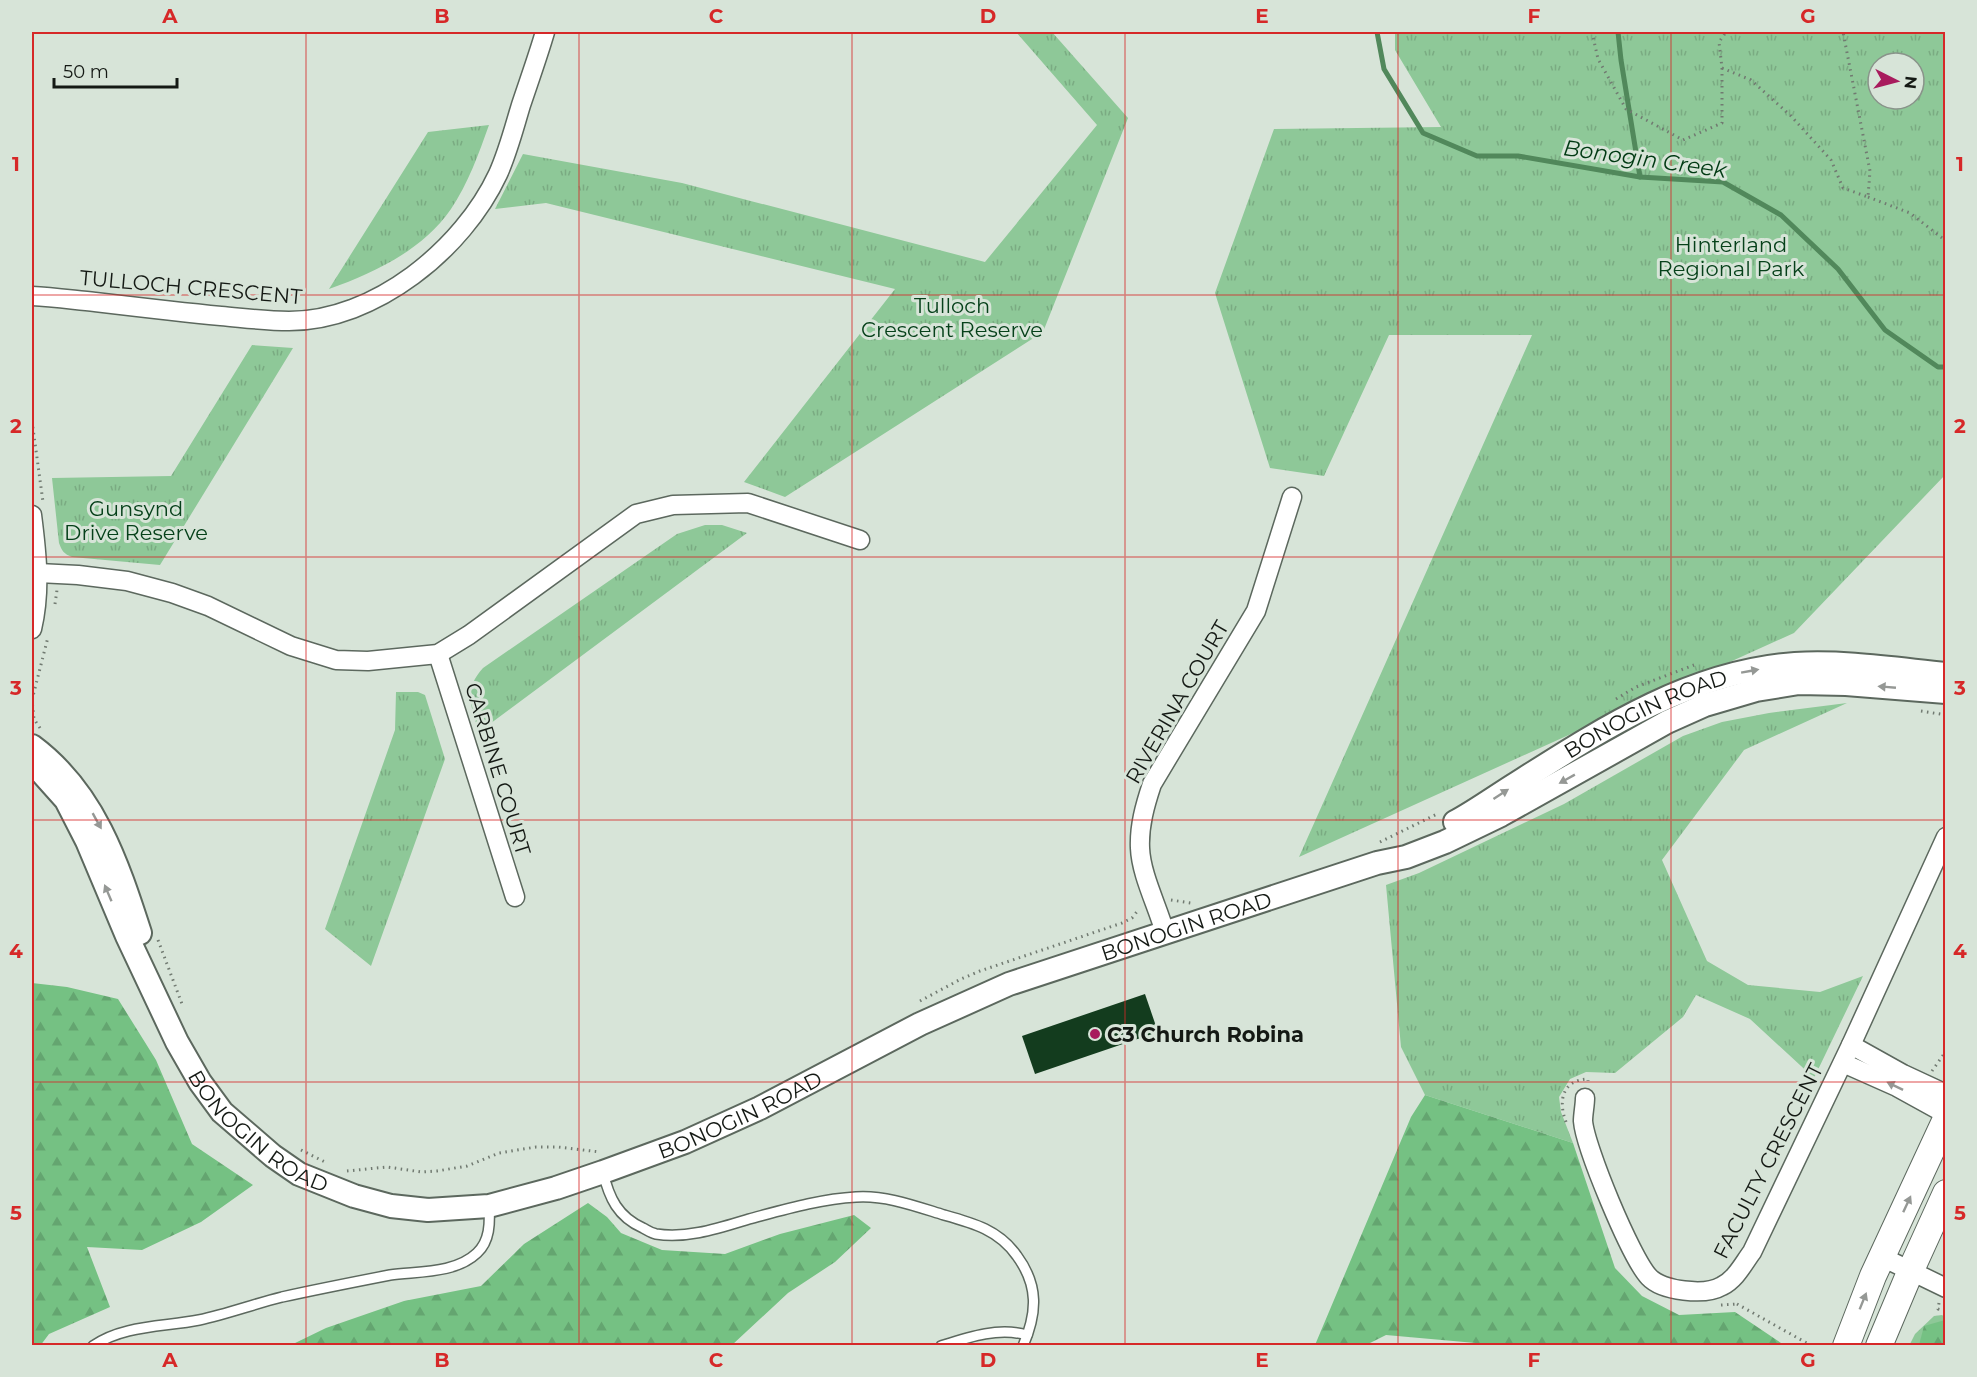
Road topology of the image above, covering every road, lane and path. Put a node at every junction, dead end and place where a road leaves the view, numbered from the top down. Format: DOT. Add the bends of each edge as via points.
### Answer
graph roads {
  1 [pos="545,32"];
  2 [pos="1592,32"];
  3 [pos="1726,32"];
  4 [pos="1843,32"];
  5 [pos="1722,68"];
  6 [pos="1868,197"];
  7 [pos="1946,241"];
  8 [pos="32,296"];
  9 [pos="32,421"];
  10 [pos="1292,497"];
  11 [pos="38,512"];
  12 [pos="860,540"];
  13 [pos="38,573"];
  14 [pos="57,588"];
  15 [pos="53,610"];
  16 [pos="40,628"];
  17 [pos="438,654"];
  18 [pos="1946,674"];
  19 [pos="1946,692"];
  20 [pos="1705,705"];
  21 [pos="1912,710"];
  22 [pos="1946,715"];
  23 [pos="38,740"];
  24 [pos="1572,748"];
  25 [pos="32,762"];
  26 [pos="1946,837"];
  27 [pos="1377,863"];
  28 [pos="514,897"];
  29 [pos="1144,909"];
  30 [pos="155,931"];
  31 [pos="1166,933"];
  32 [pos="159,1004"];
  33 [pos="910,1006"];
  34 [pos="186,1013"];
  35 [pos="1851,1045"];
  36 [pos="1946,1052"];
  37 [pos="1843,1063"];
  38 [pos="1932,1072"];
  39 [pos="1946,1094"];
  40 [pos="1585,1098"];
  41 [pos="1946,1114"];
  42 [pos="1946,1119"];
  43 [pos="299,1149"];
  44 [pos="602,1162"];
  45 [pos="328,1164"];
  46 [pos="347,1171"];
  47 [pos="1946,1193"];
  48 [pos="489,1206"];
  49 [pos="1882,1257"];
  50 [pos="1911,1270"];
  51 [pos="1720,1288"];
  52 [pos="1942,1295"];
  53 [pos="1946,1311"];
  54 [pos="1027,1335"];
  55 [pos="93,1346"];
  56 [pos="941,1346"];
  57 [pos="1023,1346"];
  58 [pos="1812,1346"];
  59 [pos="1846,1346"];
  60 [pos="1879,1346"];
  1 -- 8 [label="street, TULLOCH CRESCENT" via="510,141 484,198 459,232 411,278 392,290 346,310 292,321"];
  2 -- 5 [label="path" via="1598,60 1626,109 1683,140 1722,123"];
  3 -- 5 [label="path" via="1719,42"];
  4 -- 6 [label="path" via="1870,171"];
  5 -- 6 [label="path" via="1751,80 1831,160 1844,188"];
  6 -- 7 [label="path" via="1910,213"];
  9 -- 11 [label="path"];
  10 -- 31 [label="street, RIVERINA COURT" via="1256,611 1152,784 1143,813 1140,849"];
  11 -- 13 [label="street"];
  12 -- 17 [label="street" via="748,503 673,506 636,514"];
  13 -- 16 [label="street"];
  13 -- 17 [label="street" via="127,581 172,592 291,646 336,660"];
  14 -- 15 [label="path"];
  16 -- 23 [label="path" via="32,700"];
  17 -- 28 [label="street, CARBINE COURT"];
  24 -- 18 [label="street, BONOGIN ROAD, one-way" via="1659,700 1736,674 1823,663"];
  19 -- 20 [label="street, BONOGIN ROAD, one-way" via="1799,683"];
  20 -- 24 [label="street" via="1647,722 1587,757 1580,757"];
  20 -- 27 [label="street, BONOGIN ROAD, one-way" via="1667,722 1501,815 1406,857"];
  21 -- 22 [label="path"];
  23 -- 32 [label="street, BONOGIN ROAD, one-way" via="102,829 140,932"];
  27 -- 24 [label="street, BONOGIN ROAD, one-way" via="1469,815"];
  32 -- 25 [label="street, BONOGIN ROAD, one-way" via="66,800"];
  26 -- 35 [label="street, FACULTY CRESCENT"];
  27 -- 31 [label="street, BONOGIN ROAD"];
  29 -- 33 [label="path" via="1122,923 961,979"];
  30 -- 34 [label="path"];
  31 -- 44 [label="street, BONOGIN ROAD" via="1010,984 920,1024 760,1108 685,1142"];
  32 -- 48 [label="street, BONOGIN ROAD" via="200,1082 222,1112 299,1174 391,1206 428,1210"];
  35 -- 37 [label="street, FACULTY CRESCENT"];
  35 -- 39 [label="street"];
  36 -- 38 [label="path"];
  41 -- 37 [label="street, one-way"];
  37 -- 51 [label="street, FACULTY CRESCENT" via="1752,1252 1733,1278"];
  40 -- 51 [label="street, FACULTY CRESCENT" via="1583,1120 1588,1146 1640,1266 1664,1286 1693,1292"];
  49 -- 42 [label="main road, one-way"];
  43 -- 45 [label="path"];
  44 -- 46 [label="path" via="590,1152 536,1147 437,1171 387,1167"];
  44 -- 48 [label="street, BONOGIN ROAD" via="556,1188"];
  44 -- 54 [label="lane" via="608,1194 619,1213 654,1234 705,1232 772,1213 856,1197 898,1201 978,1224 995,1233 1024,1266 1034,1303"];
  47 -- 50 [label="main road"];
  48 -- 55 [label="lane" via="487,1237 478,1252 454,1265 120,1333"];
  49 -- 50 [label="street"];
  59 -- 49 [label="main road, one-way"];
  50 -- 52 [label="street"];
  50 -- 60 [label="main road"];
  51 -- 58 [label="path" via="1737,1304"];
  52 -- 53 [label="path" via="1938,1310"];
  54 -- 56 [label="lane" via="1005,1331"];
  54 -- 57 [label="lane"];
}
